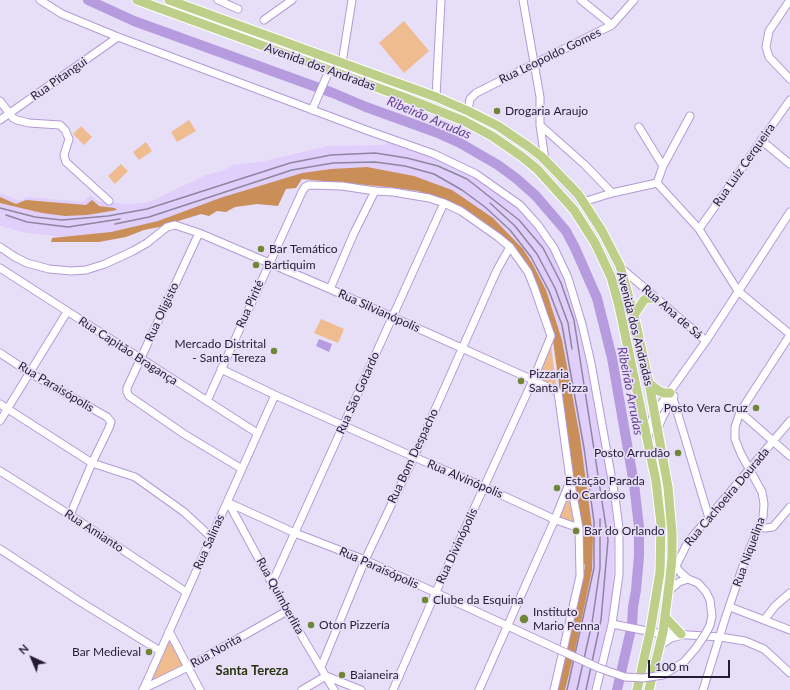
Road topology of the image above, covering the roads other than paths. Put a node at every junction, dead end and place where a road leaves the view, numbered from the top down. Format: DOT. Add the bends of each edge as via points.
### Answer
graph roads {
  1 [pos="40,0"];
  2 [pos="137,0"];
  3 [pos="169,0"];
  4 [pos="218,0"];
  5 [pos="292,0"];
  6 [pos="352,0"];
  7 [pos="441,0"];
  8 [pos="523,0"];
  9 [pos="581,0"];
  10 [pos="634,0"];
  11 [pos="790,0"];
  12 [pos="238,9"];
  13 [pos="264,20"];
  14 [pos="612,25"];
  15 [pos="118,37"];
  16 [pos="342,63"];
  17 [pos="534,64"];
  18 [pos="328,72"];
  19 [pos="343,76"];
  20 [pos="790,79"];
  21 [pos="436,97"];
  22 [pos="790,100"];
  23 [pos="0,101"];
  24 [pos="432,107"];
  25 [pos="312,110"];
  26 [pos="468,111"];
  27 [pos="9,114"];
  28 [pos="690,116"];
  29 [pos="0,120"];
  30 [pos="540,125"];
  31 [pos="639,127"];
  32 [pos="761,140"];
  33 [pos="545,160"];
  34 [pos="790,164"];
  35 [pos="663,166"];
  36 [pos="657,183"];
  37 [pos="375,191"];
  38 [pos="612,193"];
  39 [pos="109,201"];
  40 [pos="444,202"];
  41 [pos="583,202"];
  42 [pos="790,212"];
  43 [pos="700,230"];
  44 [pos="199,233"];
  45 [pos="595,243"];
  46 [pos="0,247"];
  47 [pos="510,247"];
  48 [pos="269,264"];
  49 [pos="620,266"];
  50 [pos="0,268"];
  51 [pos="330,289"];
  52 [pos="738,291"];
  53 [pos="656,299"];
  54 [pos="67,312"];
  55 [pos="634,315"];
  56 [pos="392,318"];
  57 [pos="790,335"];
  58 [pos="706,341"];
  59 [pos="462,348"];
  60 [pos="0,353"];
  61 [pos="141,359"];
  62 [pos="221,369"];
  63 [pos="30,373"];
  64 [pos="533,380"];
  65 [pos="649,382"];
  66 [pos="275,395"];
  67 [pos="671,395"];
  68 [pos="207,401"];
  69 [pos="0,404"];
  70 [pos="8,409"];
  71 [pos="740,412"];
  72 [pos="659,415"];
  73 [pos="679,418"];
  74 [pos="0,421"];
  75 [pos="790,421"];
  76 [pos="344,426"];
  77 [pos="257,433"];
  78 [pos="648,438"];
  79 [pos="773,442"];
  80 [pos="790,456"];
  81 [pos="414,457"];
  82 [pos="92,463"];
  83 [pos="242,469"];
  84 [pos="750,469"];
  85 [pos="0,471"];
  86 [pos="570,479"];
  87 [pos="484,487"];
  88 [pos="228,502"];
  89 [pos="790,507"];
  90 [pos="70,515"];
  91 [pos="709,518"];
  92 [pos="555,519"];
  93 [pos="759,527"];
  94 [pos="579,528"];
  95 [pos="295,533"];
  96 [pos="211,537"];
  97 [pos="0,549"];
  98 [pos="672,557"];
  99 [pos="365,560"];
  100 [pos="676,567"];
  101 [pos="670,577"];
  102 [pos="688,579"];
  103 [pos="272,583"];
  104 [pos="669,591"];
  105 [pos="186,592"];
  106 [pos="790,593"];
  107 [pos="435,594"];
  108 [pos="730,607"];
  109 [pos="288,611"];
  110 [pos="665,617"];
  111 [pos="765,619"];
  112 [pos="612,624"];
  113 [pos="507,627"];
  114 [pos="790,630"];
  115 [pos="169,631"];
  116 [pos="650,632"];
  117 [pos="663,632"];
  118 [pos="683,635"];
  119 [pos="720,637"];
  120 [pos="659,646"];
  121 [pos="160,651"];
  122 [pos="188,667"];
  123 [pos="321,667"];
  124 [pos="790,673"];
  125 [pos="326,676"];
  126 [pos="143,689"];
  127 [pos="200,690"];
  128 [pos="302,690"];
  129 [pos="334,690"];
  130 [pos="361,690"];
  131 [pos="393,690"];
  132 [pos="479,690"];
  133 [pos="554,690"];
  134 [pos="596,690"];
  135 [pos="637,690"];
  136 [pos="649,690"];
  137 [pos="703,690"];
  1 -- 15 [label="street" via="62,14"];
  2 -- 18 [label="main road, Avenida dos Andradas"];
  3 -- 16 [label="main road, Avenida dos Andradas"];
  4 -- 12 [label="street"];
  5 -- 13 [label="street"];
  6 -- 16 [label="street"];
  7 -- 21 [label="street"];
  8 -- 17 [label="street"];
  9 -- 14 [label="street"];
  10 -- 14 [label="street, Rua Leopoldo Gomes"];
  11 -- 20 [label="street" via="769,31 766,47 769,57"];
  14 -- 17 [label="street, Rua Leopoldo Gomes"];
  15 -- 25 [label="street"];
  15 -- 27 [label="street, Rua Pitangui"];
  16 -- 19 [label="street"];
  16 -- 21 [label="main road, Avenida dos Andradas"];
  17 -- 26 [label="street, Rua Leopoldo Gomes" via="472,95"];
  17 -- 30 [label="street" via="540,97"];
  18 -- 19 [label="main road, Avenida dos Andradas"];
  18 -- 25 [label="street"];
  19 -- 24 [label="main road, Avenida dos Andradas"];
  21 -- 24 [label="main road" via="436,103"];
  21 -- 26 [label="main road, Avenida dos Andradas"];
  22 -- 32 [label="street, Rua Luiz Cerqueira"];
  23 -- 27 [label="street"];
  24 -- 45 [label="main road, Avenida dos Andradas" via="487,133 522,156 574,210"];
  25 -- 112 [label="street" via="434,154 476,174 520,205 554,248 568,278 582,324 615,497 619,575"];
  26 -- 33 [label="main road, Avenida dos Andradas" via="510,134"];
  27 -- 29 [label="street, Rua Pitangui"];
  27 -- 39 [label="street" via="17,120 29,123 60,125 69,139 64,155 66,162"];
  28 -- 35 [label="street"];
  30 -- 33 [label="street"];
  30 -- 38 [label="street"];
  31 -- 35 [label="street"];
  32 -- 34 [label="street"];
  32 -- 43 [label="street, Rua Luiz Cerqueira"];
  33 -- 41 [label="main road, Avenida dos Andradas"];
  35 -- 36 [label="street"];
  36 -- 38 [label="street"];
  36 -- 43 [label="street"];
  37 -- 40 [label="street" via="413,195"];
  37 -- 48 [label="street, Rua Pirité" via="342,186 305,187"];
  37 -- 51 [label="street"];
  38 -- 41 [label="street"];
  40 -- 47 [label="street" via="461,211"];
  40 -- 56 [label="street, Rua São Gotardo"];
  41 -- 49 [label="main road, Avenida dos Andradas"];
  42 -- 52 [label="street"];
  43 -- 52 [label="street"];
  44 -- 46 [label="street, Rua Silvianópolis" via="175,224 171,225 147,243 120,258 92,268 71,271 27,263"];
  44 -- 48 [label="street, Rua Silvianópolis"];
  44 -- 61 [label="street, Rua Oligisto"];
  45 -- 49 [label="main road"];
  45 -- 78 [label="main road, Avenida dos Andradas" via="611,277 619,306"];
  47 -- 59 [label="street, Rua Bom Despacho"];
  47 -- 64 [label="street, Rua Divinópolis" via="528,272 550,336"];
  48 -- 51 [label="street, Rua Silvianópolis"];
  48 -- 62 [label="street, Rua Pirité"];
  49 -- 53 [label="street, Rua Ana de Sá"];
  49 -- 55 [label="main road, Avenida dos Andradas"];
  50 -- 54 [label="street, Rua Capitão Bragança"];
  51 -- 56 [label="street, Rua Silvianópolis"];
  52 -- 57 [label="street"];
  52 -- 58 [label="street"];
  53 -- 55 [label="main road" via="644,300"];
  53 -- 58 [label="street, Rua Ana de Sá"];
  54 -- 61 [label="street, Rua Capitão Bragança"];
  54 -- 63 [label="street"];
  55 -- 65 [label="main road, Avenida dos Andradas"];
  56 -- 59 [label="street, Rua Silvianópolis"];
  56 -- 76 [label="street, Rua São Gotardo"];
  57 -- 71 [label="street, Rua Niquelina"];
  58 -- 67 [label="street"];
  59 -- 64 [label="street, Rua Silvianópolis"];
  59 -- 81 [label="street, Rua Bom Despacho"];
  60 -- 63 [label="street, Rua Paraisópolis"];
  61 -- 68 [label="street, Rua Capitão Bragança"];
  61 -- 83 [label="street, Rua Oligisto" via="128,388 129,396 184,434"];
  62 -- 66 [label="street, Rua Alvinópolis"];
  62 -- 68 [label="street, Rua Pirité"];
  63 -- 70 [label="street"];
  63 -- 82 [label="street, Rua Paraisópolis" via="107,417 111,422"];
  64 -- 86 [label="street, Rua Silvianópolis" via="558,392"];
  64 -- 87 [label="street, Rua Divinópolis"];
  65 -- 67 [label="main road" via="659,392"];
  65 -- 72 [label="main road, Avenida dos Andradas"];
  66 -- 76 [label="street, Rua Alvinópolis"];
  66 -- 77 [label="street, Rua Salinas"];
  67 -- 72 [label="street"];
  67 -- 73 [label="street"];
  68 -- 77 [label="street, Rua Capitão Bragança"];
  69 -- 70 [label="street"];
  70 -- 74 [label="street"];
  70 -- 82 [label="street"];
  71 -- 79 [label="street"];
  71 -- 84 [label="street, Rua Niquelina" via="735,427 735,439"];
  72 -- 73 [label="street"];
  72 -- 78 [label="street" via="651,423"];
  72 -- 98 [label="main road, Avenida dos Andradas" via="657,430 670,511"];
  73 -- 91 [label="street"];
  75 -- 79 [label="street, Rua Cachoeira Dourada"];
  76 -- 81 [label="street, Rua Alvinópolis"];
  76 -- 95 [label="street, Rua São Gotardo"];
  77 -- 83 [label="street, Rua Salinas"];
  78 -- 116 [label="main road, Avenida dos Andradas" via="661,524 660,572"];
  79 -- 80 [label="street"];
  79 -- 84 [label="street, Rua Cachoeira Dourada"];
  81 -- 87 [label="street, Rua Alvinópolis"];
  81 -- 99 [label="street, Rua Bom Despacho"];
  82 -- 90 [label="street"];
  82 -- 96 [label="street" via="135,477 184,512"];
  83 -- 88 [label="street, Rua Salinas"];
  84 -- 91 [label="street, Rua Cachoeira Dourada"];
  84 -- 93 [label="street, Rua Niquelina" via="764,497 763,517"];
  85 -- 90 [label="street, Rua Amianto"];
  86 -- 92 [label="street"];
  86 -- 94 [label="street"];
  87 -- 92 [label="street, Rua Alvinópolis"];
  87 -- 107 [label="street, Rua Divinópolis"];
  88 -- 95 [label="street, Rua Paraisópolis"];
  88 -- 96 [label="street, Rua Salinas"];
  88 -- 103 [label="street, Rua Quimberlita"];
  89 -- 93 [label="street" via="773,527"];
  90 -- 105 [label="street, Rua Amianto"];
  91 -- 100 [label="street, Rua Cachoeira Dourada" via="688,542"];
  92 -- 94 [label="street, Rua Alvinópolis"];
  92 -- 113 [label="street"];
  93 -- 108 [label="street, Rua Niquelina"];
  94 -- 133 [label="street" via="580,576"];
  95 -- 99 [label="street, Rua Paraisópolis"];
  95 -- 103 [label="street, Rua São Gotardo"];
  96 -- 105 [label="street, Rua Salinas"];
  97 -- 121 [label="street"];
  98 -- 100 [label="main road"];
  98 -- 101 [label="main road, Avenida dos Andradas"];
  99 -- 107 [label="street, Rua Paraisópolis"];
  99 -- 123 [label="street, Rua Bom Despacho"];
  100 -- 101 [label="street, Rua Cachoeira Dourada"];
  100 -- 102 [label="street"];
  101 -- 104 [label="main road, Avenida dos Andradas"];
  102 -- 104 [label="street" via="679,582"];
  102 -- 113 [label="street, Rua Paraisópolis, bridge" via="698,583 710,600 710,625 702,642 684,662 663,675 625,677"];
  103 -- 109 [label="street, Rua Quimberlita"];
  104 -- 110 [label="main road, Avenida dos Andradas"];
  105 -- 115 [label="street, Rua Salinas"];
  106 -- 111 [label="street"];
  107 -- 113 [label="street, Rua Paraisópolis"];
  107 -- 131 [label="street, Rua Divinópolis"];
  108 -- 111 [label="street"];
  108 -- 119 [label="street, Rua Niquelina"];
  109 -- 122 [label="street, Rua Norita"];
  109 -- 123 [label="street, Rua Quimberlita"];
  110 -- 117 [label="main road, Avenida dos Andradas"];
  110 -- 118 [label="main road"];
  111 -- 114 [label="street"];
  112 -- 116 [label="street"];
  112 -- 134 [label="street"];
  113 -- 132 [label="street"];
  115 -- 121 [label="street, Rua Salinas"];
  115 -- 122 [label="street"];
  116 -- 117 [label="street"];
  116 -- 135 [label="main road, Avenida dos Andradas"];
  117 -- 118 [label="street"];
  117 -- 120 [label="main road, Avenida dos Andradas"];
  118 -- 119 [label="street"];
  118 -- 120 [label="street" via="671,638"];
  119 -- 124 [label="street" via="760,646"];
  119 -- 137 [label="street, Rua Niquelina"];
  120 -- 136 [label="main road, Avenida dos Andradas"];
  121 -- 126 [label="street, Rua Salinas"];
  122 -- 126 [label="street, Rua Norita"];
  122 -- 127 [label="street"];
  123 -- 125 [label="street, Rua Quimberlita"];
  125 -- 128 [label="street"];
  125 -- 129 [label="street, Rua Quimberlita"];
  125 -- 130 [label="street"];
}
